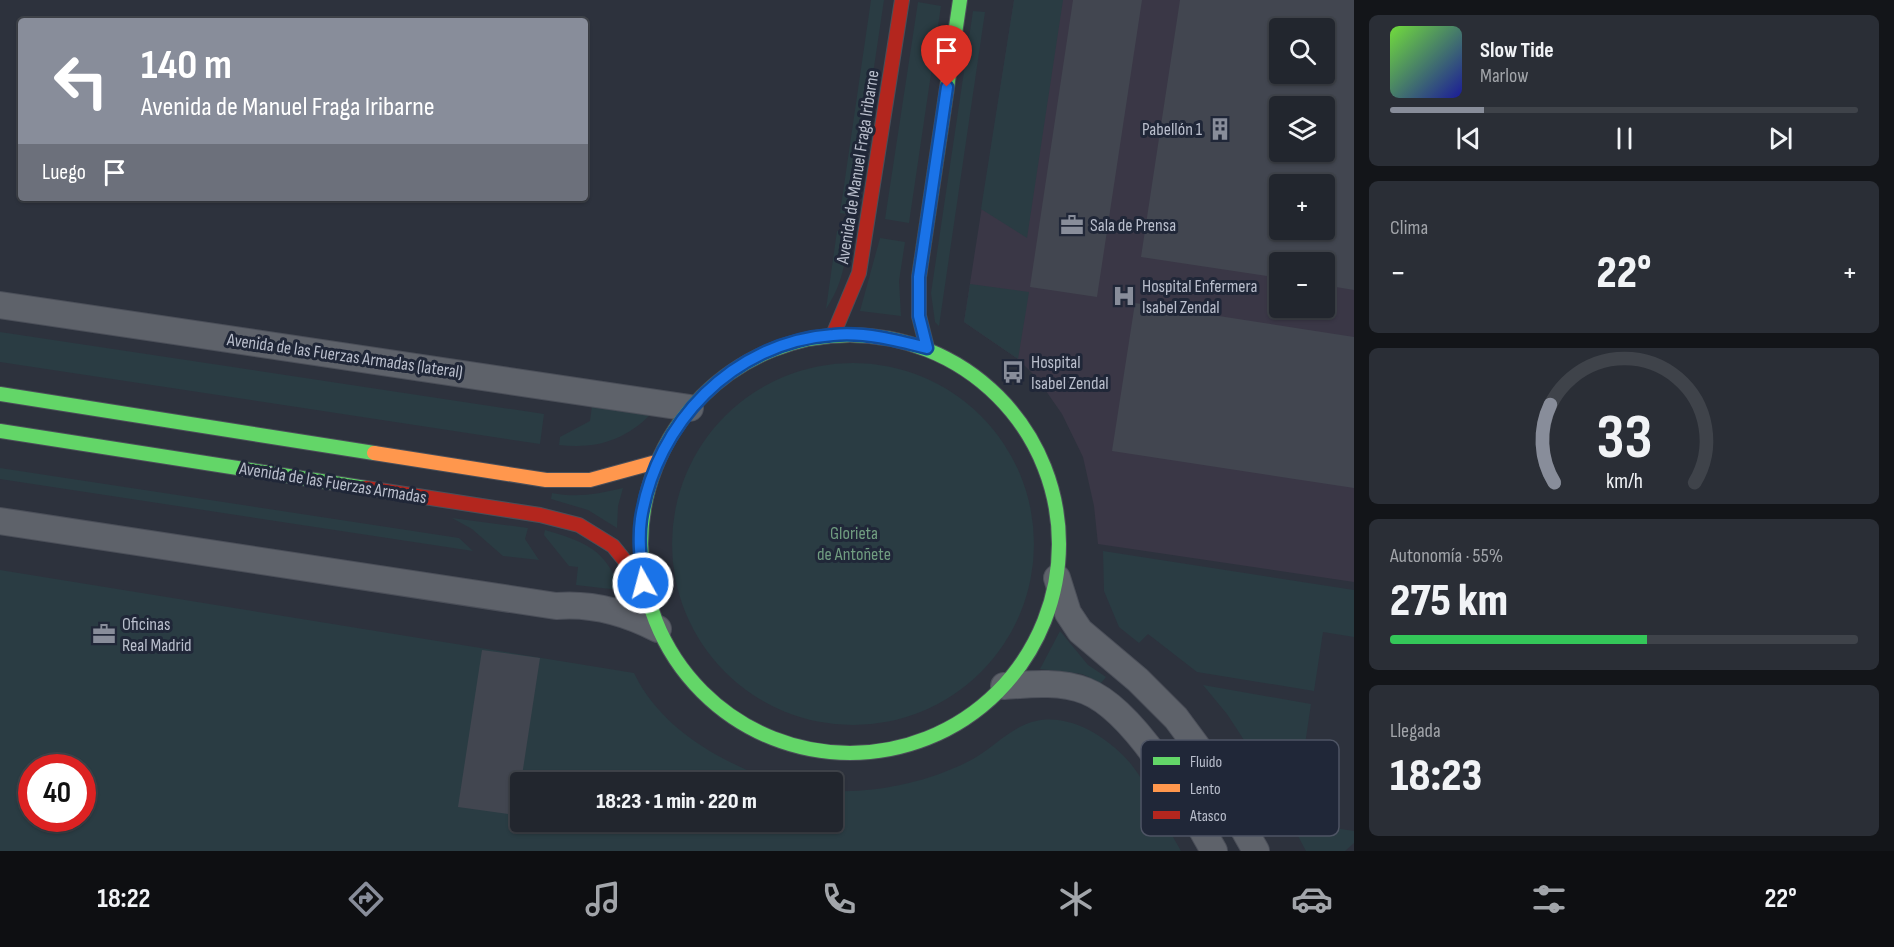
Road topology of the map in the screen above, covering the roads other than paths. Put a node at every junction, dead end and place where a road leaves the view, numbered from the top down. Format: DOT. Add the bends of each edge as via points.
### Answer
graph roads {
  1 [pos="902,0"];
  2 [pos="960,0"];
  3 [pos="0,305"];
  4 [pos="833,335"];
  5 [pos="927,348"];
  6 [pos="0,394"];
  7 [pos="690,408"];
  8 [pos="0,431"];
  9 [pos="656,462"];
  10 [pos="0,521"];
  11 [pos="1057,578"];
  12 [pos="643,583"];
  13 [pos="658,629"];
  14 [pos="1004,686"];
  15 [pos="1192,740"];
  16 [pos="1141,741"];
  17 [pos="1205,836"];
  18 [pos="1248,836"];
  19 [pos="1214,851"];
  20 [pos="1256,851"];
  1 -- 4 [label="street, Avenida de Manuel Fraga Iribarne" via="860,273"];
  2 -- 5 [label="street" via="919,277 919,316"];
  3 -- 7 [label="street, Avenida de las Fuerzas Armadas (lateral)"];
  4 -- 5 [label="street" via="881,336"];
  4 -- 7 [label="street" via="762,353 723,376"];
  5 -- 11 [label="street" via="971,372 995,392 1033,440 1055,498 1060,528"];
  6 -- 9 [label="street, Avenida de las Fuerzas Armadas" via="546,480 590,480"];
  7 -- 9 [label="street"];
  8 -- 12 [label="street, Avenida de las Fuerzas Armadas" via="540,515 579,525 613,546"];
  9 -- 12 [label="street" via="641,521"];
  10 -- 13 [label="street" via="623,613"];
  11 -- 14 [label="street" via="1038,636"];
  11 -- 15 [label="street" via="1068,614 1080,632 1138,680"];
  12 -- 13 [label="street"];
  13 -- 14 [label="street" via="689,679 734,718 759,733 816,750 875,752 904,746 958,724"];
  14 -- 16 [label="street" via="1045,683 1086,691 1113,708"];
  17 -- 19 [label="street"];
  18 -- 20 [label="street"];
}
